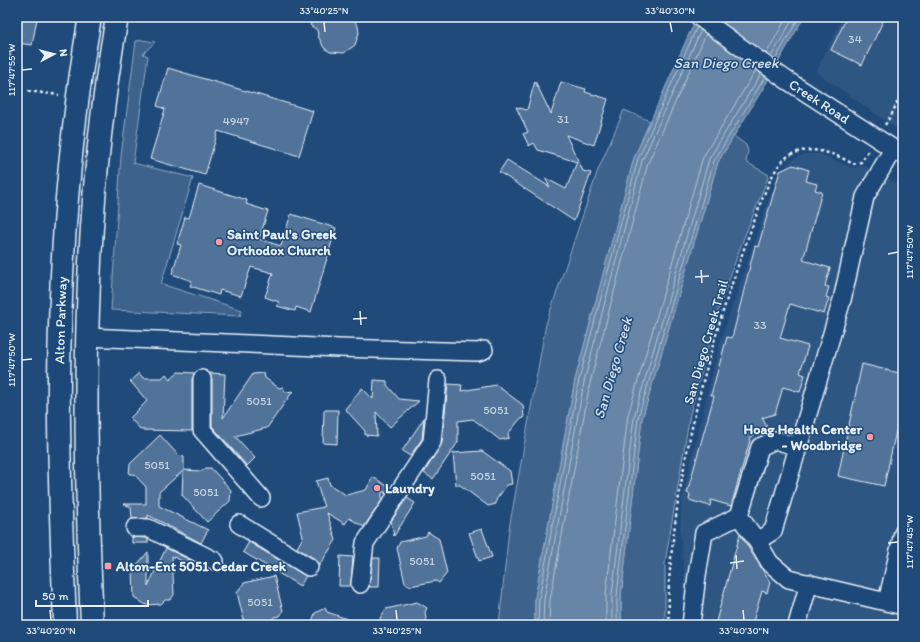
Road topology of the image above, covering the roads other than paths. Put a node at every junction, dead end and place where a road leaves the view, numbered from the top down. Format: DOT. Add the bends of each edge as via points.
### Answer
graph roads {
  1 [pos="90,17"];
  2 [pos="117,17"];
  3 [pos="699,17"];
  4 [pos="898,152"];
  5 [pos="86,337"];
  6 [pos="484,350"];
  7 [pos="202,379"];
  8 [pos="438,380"];
  9 [pos="798,446"];
  10 [pos="261,498"];
  11 [pos="739,516"];
  12 [pos="239,524"];
  13 [pos="134,528"];
  14 [pos="903,534"];
  15 [pos="757,541"];
  16 [pos="215,561"];
  17 [pos="309,567"];
  18 [pos="809,583"];
  19 [pos="360,584"];
  20 [pos="895,604"];
  21 [pos="65,625"];
  22 [pos="92,625"];
  23 [pos="691,625"];
  24 [pos="797,625"];
  1 -- 21 [label="main road, Alton Parkway" via="69,174 60,310 59,479"];
  2 -- 5 [label="main road, Alton Parkway" via="90,239"];
  3 -- 4 [label="street, Creek Road" via="784,79"];
  4 -- 9 [label="street" via="865,197 842,300"];
  5 -- 6 [label="street" via="339,348 478,352"];
  5 -- 22 [label="main road, Alton Parkway" via="86,464"];
  7 -- 10 [label="street" via="202,430"];
  8 -- 19 [label="street" via="432,442 365,543"];
  9 -- 11 [label="street" via="775,440 760,447"];
  9 -- 15 [label="street" via="773,531"];
  11 -- 15 [label="street"];
  11 -- 23 [label="street" via="704,533"];
  12 -- 17 [label="street"];
  13 -- 16 [label="street" via="148,528"];
  14 -- 20 [label="street"];
  15 -- 18 [label="street" via="770,563 789,579"];
  18 -- 20 [label="street"];
  18 -- 24 [label="street"];
}
